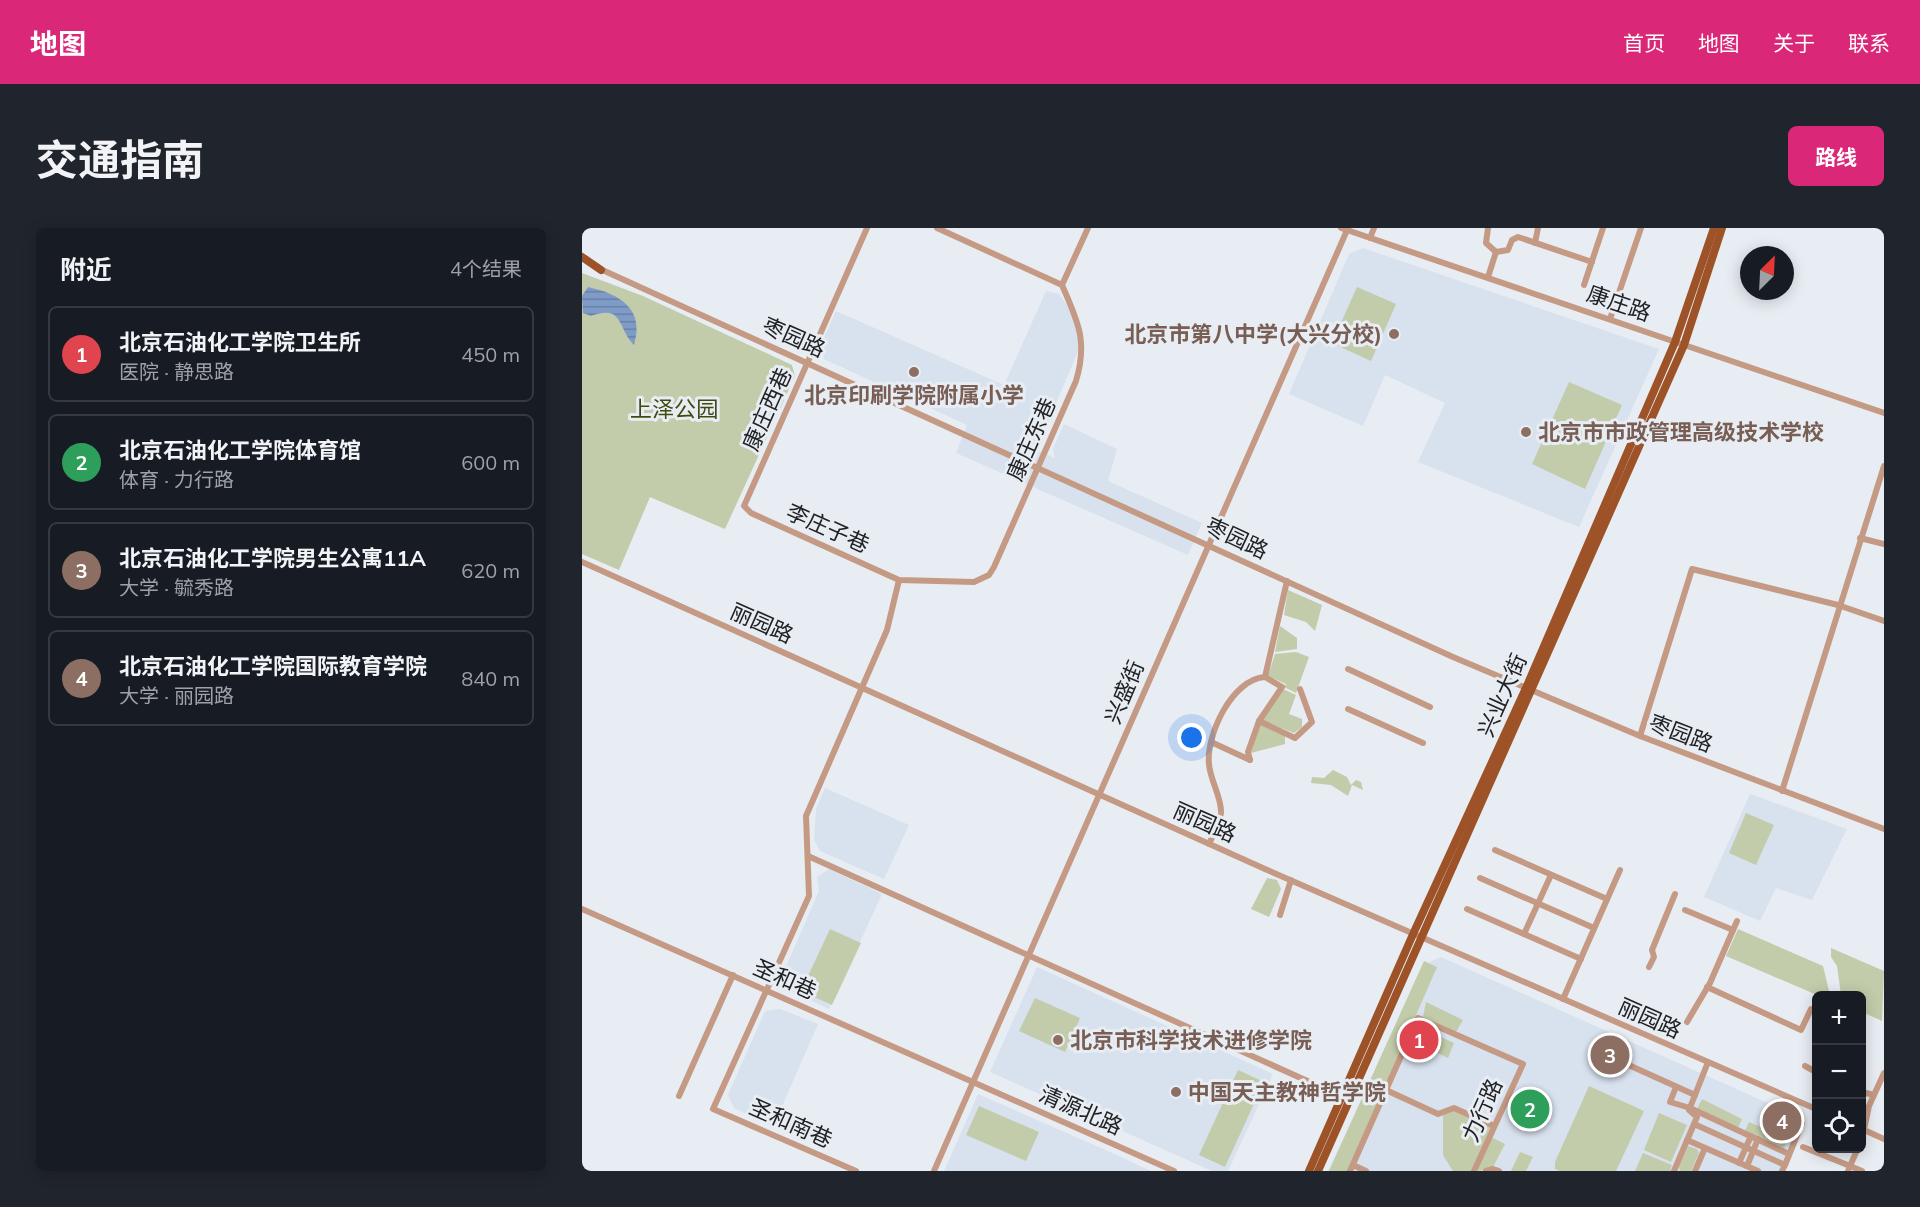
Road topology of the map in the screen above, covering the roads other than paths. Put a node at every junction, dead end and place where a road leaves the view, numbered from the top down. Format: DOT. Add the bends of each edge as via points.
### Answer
graph roads {
  1 [pos="867,228"];
  2 [pos="937,228"];
  3 [pos="1088,228"];
  4 [pos="1374,228"];
  5 [pos="1488,228"];
  6 [pos="1539,228"];
  7 [pos="1603,228"];
  8 [pos="1641,228"];
  9 [pos="1714,228"];
  10 [pos="1722,228"];
  11 [pos="1345,229"];
  12 [pos="1370,238"];
  13 [pos="1534,243"];
  14 [pos="1496,252"];
  15 [pos="582,259"];
  16 [pos="1592,262"];
  17 [pos="582,266"];
  18 [pos="601,270"];
  19 [pos="1488,277"];
  20 [pos="1062,285"];
  21 [pos="1584,285"];
  22 [pos="1611,319"];
  23 [pos="1675,342"];
  24 [pos="1684,345"];
  25 [pos="808,362"];
  26 [pos="1884,413"];
  27 [pos="1039,466"];
  28 [pos="1884,466"];
  29 [pos="744,506"];
  30 [pos="1860,538"];
  31 [pos="1208,544"];
  32 [pos="1884,544"];
  33 [pos="582,562"];
  34 [pos="899,580"];
  35 [pos="1287,580"];
  36 [pos="1838,605"];
  37 [pos="1884,621"];
  38 [pos="1348,669"];
  39 [pos="1265,677"];
  40 [pos="862,687"];
  41 [pos="1300,689"];
  42 [pos="1529,690"];
  43 [pos="1430,707"];
  44 [pos="1348,709"];
  45 [pos="1259,721"];
  46 [pos="1640,736"];
  47 [pos="1211,742"];
  48 [pos="1423,743"];
  49 [pos="1782,791"];
  50 [pos="1100,795"];
  51 [pos="1884,830"];
  52 [pos="1209,844"];
  53 [pos="1495,850"];
  54 [pos="808,856"];
  55 [pos="1620,870"];
  56 [pos="1551,875"];
  57 [pos="1480,878"];
  58 [pos="1291,880"];
  59 [pos="1675,894"];
  60 [pos="1607,899"];
  61 [pos="1538,904"];
  62 [pos="582,909"];
  63 [pos="1467,909"];
  64 [pos="1685,910"];
  65 [pos="1280,915"];
  66 [pos="1737,921"];
  67 [pos="1594,928"];
  68 [pos="1733,930"];
  69 [pos="1418,934"];
  70 [pos="1524,934"];
  71 [pos="1029,956"];
  72 [pos="1581,958"];
  73 [pos="1649,967"];
  74 [pos="733,975"];
  75 [pos="1707,987"];
  76 [pos="767,991"];
  77 [pos="1563,999"];
  78 [pos="1811,1009"];
  79 [pos="1687,1022"];
  80 [pos="1602,1053"];
  81 [pos="1708,1062"];
  82 [pos="1805,1066"];
  83 [pos="1812,1070"];
  84 [pos="1884,1073"];
  85 [pos="973,1082"];
  86 [pos="1676,1087"];
  87 [pos="1386,1089"];
  88 [pos="1866,1092"];
  89 [pos="1875,1093"];
  90 [pos="1695,1095"];
  91 [pos="1884,1095"];
  92 [pos="680,1096"];
  93 [pos="1343,1097"];
  94 [pos="1812,1107"];
  95 [pos="1690,1108"];
  96 [pos="1866,1121"];
  97 [pos="1802,1123"];
  98 [pos="1694,1124"];
  99 [pos="1494,1126"];
  100 [pos="1866,1131"];
  101 [pos="1755,1138"];
  102 [pos="1884,1139"];
  103 [pos="1687,1140"];
  104 [pos="1803,1147"];
  105 [pos="1705,1148"];
  106 [pos="1750,1150"];
  107 [pos="1856,1153"];
  108 [pos="1789,1154"];
  109 [pos="1739,1163"];
  110 [pos="1747,1166"];
  111 [pos="1351,1168"];
  112 [pos="1783,1168"];
  113 [pos="1849,1168"];
  114 [pos="856,1171"];
  115 [pos="934,1171"];
  116 [pos="1174,1171"];
  117 [pos="1309,1171"];
  118 [pos="1318,1171"];
  119 [pos="1366,1171"];
  120 [pos="1474,1171"];
  121 [pos="1486,1171"];
  122 [pos="1499,1171"];
  123 [pos="1675,1171"];
  124 [pos="1695,1171"];
  125 [pos="1758,1171"];
  126 [pos="1862,1171"];
  1 -- 25 [label="street, 康庄西巷"];
  2 -- 20 [label="street"];
  3 -- 20 [label="street"];
  4 -- 12 [label="street"];
  5 -- 14 [label="street" via="1486,243"];
  6 -- 13 [label="street"];
  7 -- 16 [label="street"];
  8 -- 22 [label="street"];
  9 -- 23 [label="main road, 兴业大街"];
  10 -- 24 [label="main road, 兴业大街"];
  11 -- 12 [label="street, 康庄路"];
  11 -- 31 [label="street, 兴盛街"];
  12 -- 19 [label="street, 康庄路"];
  13 -- 14 [label="street" via="1518,237 1508,250"];
  13 -- 16 [label="street"];
  14 -- 19 [label="street"];
  15 -- 18 [label="main road"];
  16 -- 21 [label="street"];
  17 -- 18 [label="main road"];
  18 -- 25 [label="street, 枣园路"];
  19 -- 22 [label="street, 康庄路"];
  20 -- 27 [label="street, 康庄东巷" via="1083,340 1082,360"];
  22 -- 23 [label="street, 康庄路"];
  23 -- 24 [label="street, 康庄路"];
  23 -- 42 [label="main road, 兴业大街"];
  24 -- 26 [label="street, 康庄路"];
  24 -- 42 [label="main road, 兴业大街"];
  25 -- 27 [label="street, 枣园路"];
  25 -- 29 [label="street, 康庄西巷"];
  27 -- 31 [label="street, 枣园路"];
  27 -- 34 [label="street, 康庄东巷" via="989,575 974,582"];
  28 -- 30 [label="street"];
  29 -- 34 [label="street, 李庄子巷" via="751,513"];
  30 -- 32 [label="street"];
  30 -- 36 [label="street"];
  31 -- 35 [label="street, 枣园路"];
  31 -- 50 [label="street, 兴盛街"];
  33 -- 40 [label="street, 丽园路"];
  34 -- 40 [label="street" via="887,630"];
  35 -- 39 [label="street"];
  35 -- 42 [label="street, 枣园路"];
  36 -- 37 [label="street"];
  36 -- 46 [label="street" via="1692,569"];
  36 -- 49 [label="street"];
  38 -- 43 [label="street"];
  39 -- 45 [label="street" via="1282,687"];
  39 -- 47 [label="street" via="1245,685 1229,701"];
  40 -- 50 [label="street, 丽园路"];
  40 -- 54 [label="street" via="806,816"];
  41 -- 45 [label="street" via="1312,722 1295,738"];
  42 -- 46 [label="street, 枣园路"];
  42 -- 69 [label="main road, 兴业大街"];
  44 -- 48 [label="street"];
  45 -- 47 [label="street" via="1248,752 1250,760"];
  46 -- 49 [label="street, 枣园路"];
  47 -- 52 [label="street" via="1209,762 1221,814"];
  49 -- 51 [label="street, 枣园路"];
  50 -- 52 [label="street, 丽园路"];
  50 -- 71 [label="street, 兴盛街"];
  52 -- 58 [label="street, 丽园路"];
  53 -- 56 [label="street"];
  54 -- 71 [label="street"];
  54 -- 76 [label="street" via="809,896"];
  55 -- 60 [label="street"];
  56 -- 60 [label="street"];
  56 -- 61 [label="street"];
  57 -- 61 [label="street"];
  58 -- 65 [label="street"];
  58 -- 69 [label="street, 丽园路"];
  59 -- 73 [label="street"];
  60 -- 67 [label="street"];
  61 -- 67 [label="street"];
  61 -- 70 [label="street"];
  62 -- 74 [label="street, 圣和巷"];
  63 -- 70 [label="street"];
  64 -- 68 [label="street"];
  66 -- 68 [label="street"];
  67 -- 72 [label="street"];
  68 -- 75 [label="street"];
  69 -- 77 [label="street, 丽园路"];
  69 -- 93 [label="main road, 兴业大街"];
  69 -- 118 [label="main road, 兴业大街"];
  70 -- 72 [label="street"];
  71 -- 85 [label="street, 兴盛街"];
  71 -- 93 [label="street"];
  72 -- 77 [label="street"];
  74 -- 76 [label="street, 圣和巷"];
  74 -- 92 [label="street"];
  75 -- 78 [label="street" via="1801,1030"];
  75 -- 79 [label="street"];
  76 -- 85 [label="street, 圣和巷"];
  76 -- 114 [label="street, 圣和南巷" via="713,1108"];
  77 -- 81 [label="street, 丽园路"];
  80 -- 86 [label="street"];
  81 -- 90 [label="street"];
  81 -- 94 [label="street, 丽园路"];
  82 -- 83 [label="street"];
  84 -- 89 [label="street"];
  85 -- 115 [label="street, 兴盛街"];
  85 -- 116 [label="street, 清源北路"];
  86 -- 90 [label="street"];
  86 -- 95 [label="street" via="1670,1102"];
  87 -- 99 [label="street" via="1438,1114 1454,1108"];
  87 -- 99 [label="street, 力行路" via="1418,1018 1522,1064"];
  87 -- 111 [label="street"];
  88 -- 89 [label="street"];
  89 -- 91 [label="street"];
  89 -- 96 [label="street"];
  90 -- 95 [label="street"];
  93 -- 117 [label="main road, 兴业大街"];
  95 -- 98 [label="street" via="1697,1117"];
  95 -- 101 [label="street"];
  97 -- 108 [label="street"];
  98 -- 103 [label="street"];
  98 -- 106 [label="street"];
  99 -- 120 [label="street, 力行路"];
  100 -- 102 [label="street"];
  101 -- 106 [label="street"];
  101 -- 108 [label="street"];
  103 -- 105 [label="street"];
  103 -- 123 [label="street"];
  104 -- 113 [label="street"];
  105 -- 109 [label="street"];
  105 -- 124 [label="street"];
  106 -- 109 [label="street"];
  106 -- 110 [label="street"];
  106 -- 112 [label="street"];
  107 -- 113 [label="street"];
  108 -- 112 [label="street"];
  109 -- 110 [label="street"];
  110 -- 125 [label="street"];
  111 -- 119 [label="street"];
  113 -- 126 [label="street"];
  121 -- 122 [label="street, 力行路"];
}
